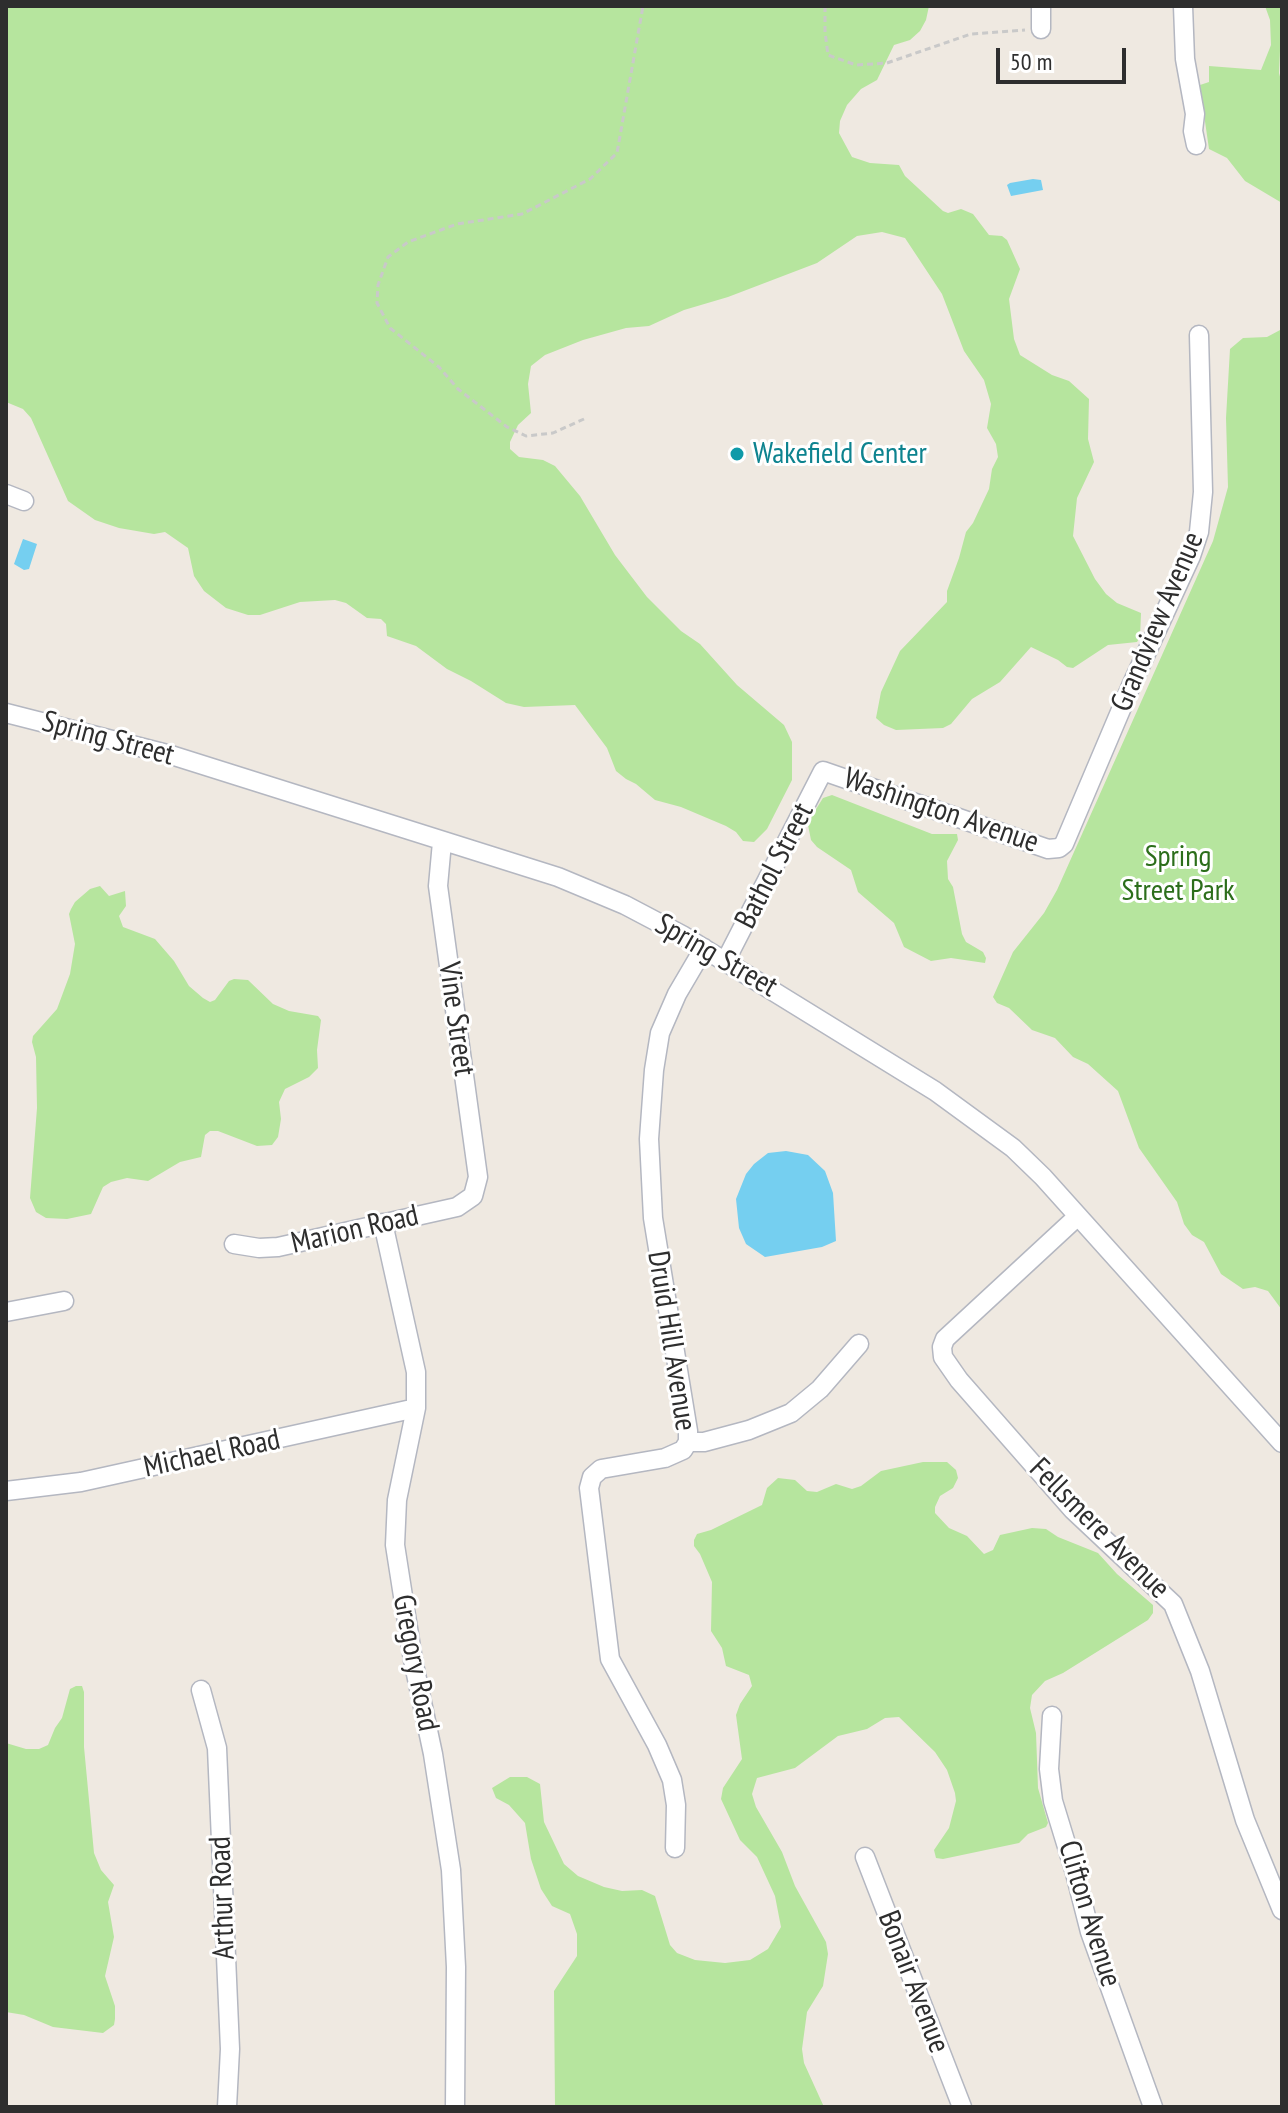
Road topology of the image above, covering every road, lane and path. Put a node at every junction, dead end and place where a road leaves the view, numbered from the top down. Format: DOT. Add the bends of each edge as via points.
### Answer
graph roads {
  1 [pos="645,6"];
  2 [pos="825,6"];
  3 [pos="1041,6"];
  4 [pos="1183,6"];
  5 [pos="1041,29"];
  6 [pos="1196,145"];
  7 [pos="1199,335"];
  8 [pos="584,419"];
  9 [pos="6,494"];
  10 [pos="24,501"];
  11 [pos="6,713"];
  12 [pos="823,771"];
  13 [pos="442,842"];
  14 [pos="1059,848"];
  15 [pos="704,948"];
  16 [pos="726,960"];
  17 [pos="473,1196"];
  18 [pos="1078,1216"];
  19 [pos="383,1223"];
  20 [pos="234,1244"];
  21 [pos="64,1301"];
  22 [pos="6,1312"];
  23 [pos="859,1344"];
  24 [pos="416,1408"];
  25 [pos="688,1442"];
  26 [pos="1282,1443"];
  27 [pos="6,1491"];
  28 [pos="201,1690"];
  29 [pos="1052,1716"];
  30 [pos="675,1848"];
  31 [pos="865,1857"];
  32 [pos="1282,1910"];
  33 [pos="227,2107"];
  34 [pos="455,2107"];
  35 [pos="962,2107"];
  36 [pos="1153,2107"];
  1 -- 8 [label="path" via="635,37 617,153 590,179 522,214 457,224 408,242 388,257 378,285 377,303 390,328 507,427 526,436 553,433"];
  2 -- 5 [label="path" via="828,55 856,65 887,63 971,34"];
  3 -- 5 [label="street"];
  4 -- 6 [label="street"];
  7 -- 14 [label="street, Grandview Avenue" via="1199,532"];
  9 -- 10 [label="street"];
  11 -- 13 [label="street, Spring Street" via="171,755"];
  12 -- 14 [label="street, Washington Avenue" via="1048,849"];
  12 -- 16 [label="street, Bathol Street"];
  13 -- 15 [label="street, Spring Street" via="581,885"];
  13 -- 17 [label="street, Vine Street" via="438,886 478,1177"];
  15 -- 16 [label="street, Spring Street"];
  15 -- 25 [label="street, Druid Hill Avenue" via="660,1033 649,1139 653,1218"];
  16 -- 18 [label="street, Spring Street" via="967,1112 1027,1160"];
  17 -- 19 [label="street, Marion Road" via="457,1207"];
  18 -- 26 [label="street, Spring Street"];
  18 -- 32 [label="street, Fellsmere Avenue" via="945,1339 945,1361 1073,1510 1173,1604"];
  19 -- 20 [label="street, Marion Road" via="271,1248"];
  19 -- 24 [label="street, Gregory Road" via="413,1350"];
  21 -- 22 [label="street"];
  23 -- 25 [label="street" via="791,1413 749,1430"];
  24 -- 27 [label="street, Michael Road" via="96,1479"];
  24 -- 34 [label="street, Gregory Road" via="397,1500 395,1545 451,1870"];
  25 -- 30 [label="street, Druid Hill Avenue" via="665,1458 601,1469 588,1492 610,1659 672,1780"];
  28 -- 33 [label="street, Arthur Road" via="217,1748 230,2049"];
  29 -- 36 [label="street, Clifton Avenue" via="1053,1801 1090,1932"];
  31 -- 35 [label="street, Bonair Avenue"];
}
